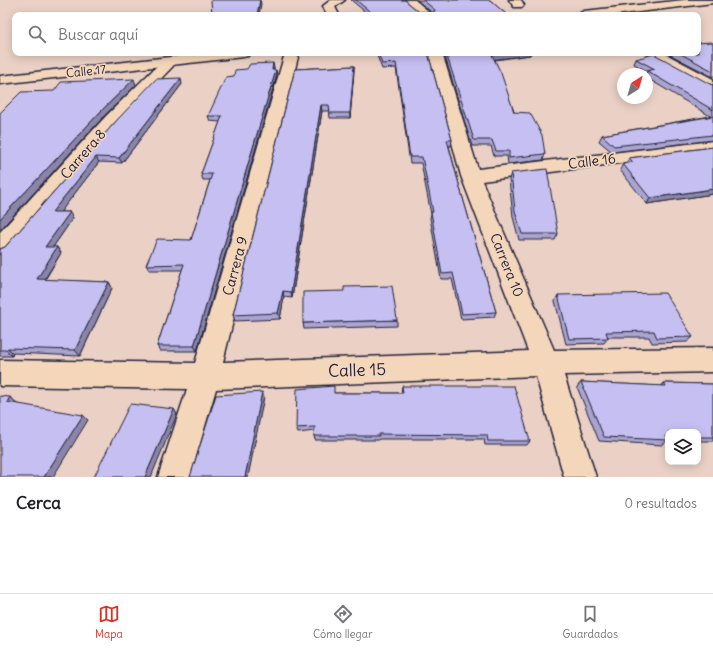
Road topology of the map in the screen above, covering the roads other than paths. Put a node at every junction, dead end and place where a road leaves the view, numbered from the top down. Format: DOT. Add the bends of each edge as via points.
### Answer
graph roads {
  1 [pos="339,0"];
  2 [pos="408,0"];
  3 [pos="713,0"];
  4 [pos="332,12"];
  5 [pos="423,12"];
  6 [pos="610,12"];
  7 [pos="220,56"];
  8 [pos="291,56"];
  9 [pos="436,56"];
  10 [pos="660,56"];
  11 [pos="168,63"];
  12 [pos="706,67"];
  13 [pos="683,68"];
  14 [pos="0,80"];
  15 [pos="713,85"];
  16 [pos="713,146"];
  17 [pos="471,176"];
  18 [pos="0,246"];
  19 [pos="713,360"];
  20 [pos="546,363"];
  21 [pos="0,373"];
  22 [pos="206,376"];
  23 [pos="174,477"];
  24 [pos="580,477"];
  1 -- 4 [label="main road" via="329,6"];
  2 -- 5 [label="main road"];
  3 -- 6 [label="main road"];
  7 -- 11 [label="main road, Calle 17"];
  8 -- 22 [label="main road, Carrera 9"];
  9 -- 17 [label="main road, Carrera 10"];
  10 -- 13 [label="main road"];
  11 -- 14 [label="main road, Calle 17"];
  11 -- 18 [label="main road, Carrera 8" via="112,120"];
  12 -- 13 [label="main road"];
  13 -- 15 [label="main road"];
  16 -- 17 [label="main road, Calle 16"];
  17 -- 20 [label="main road, Carrera 10"];
  19 -- 20 [label="main road, Calle 15"];
  20 -- 22 [label="main road, Calle 15"];
  20 -- 24 [label="main road, Carrera 10"];
  21 -- 22 [label="main road, Calle 15"];
  22 -- 23 [label="main road, Carrera 9"];
}
